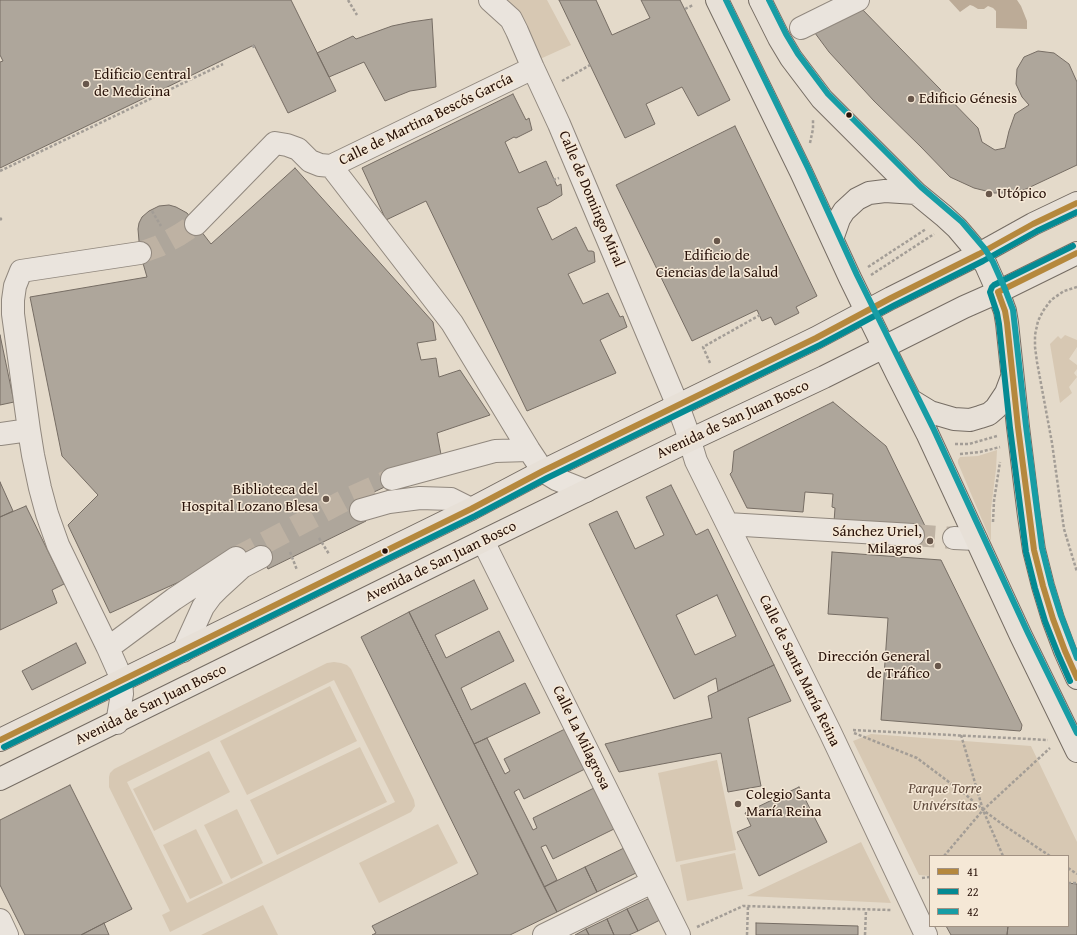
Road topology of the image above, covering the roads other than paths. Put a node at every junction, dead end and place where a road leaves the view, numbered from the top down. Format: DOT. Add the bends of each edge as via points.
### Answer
graph roads {
  1 [pos="490,0"];
  2 [pos="717,0"];
  3 [pos="760,0"];
  4 [pos="858,0"];
  5 [pos="801,28"];
  6 [pos="533,68"];
  7 [pos="331,166"];
  8 [pos="916,193"];
  9 [pos="1077,203"];
  10 [pos="196,224"];
  11 [pos="832,239"];
  12 [pos="140,253"];
  13 [pos="1077,253"];
  14 [pos="982,260"];
  15 [pos="998,292"];
  16 [pos="870,319"];
  17 [pos="884,348"];
  18 [pos="1012,376"];
  19 [pos="912,401"];
  20 [pos="678,406"];
  21 [pos="29,430"];
  22 [pos="0,434"];
  23 [pos="690,440"];
  24 [pos="529,450"];
  25 [pos="543,471"];
  26 [pos="392,479"];
  27 [pos="586,490"];
  28 [pos="471,509"];
  29 [pos="361,510"];
  30 [pos="727,524"];
  31 [pos="914,535"];
  32 [pos="954,538"];
  33 [pos="976,539"];
  34 [pos="483,541"];
  35 [pos="261,557"];
  36 [pos="236,558"];
  37 [pos="108,648"];
  38 [pos="183,651"];
  39 [pos="1077,678"];
  40 [pos="121,680"];
  41 [pos="116,722"];
  42 [pos="0,740"];
  43 [pos="1075,746"];
  44 [pos="0,780"];
  45 [pos="652,882"];
  46 [pos="0,920"];
  47 [pos="687,931"];
  48 [pos="7,935"];
  49 [pos="544,935"];
  50 [pos="926,935"];
  1 -- 6 [label="street, Calle de Domingo Miral" via="511,20"];
  2 -- 11 [label="main road"];
  3 -- 8 [label="main road" via="791,58 822,98"];
  4 -- 5 [label="street"];
  6 -- 7 [label="street, Calle de Martina Bescós García"];
  6 -- 20 [label="street, Calle de Domingo Miral"];
  7 -- 10 [label="street, Calle de Martina Bescós García" via="310,161 298,149 276,143"];
  7 -- 24 [label="street" via="452,323"];
  8 -- 11 [label="main road" via="885,191 869,193 857,199 844,211"];
  8 -- 14 [label="main road" via="957,228"];
  9 -- 14 [label="main road" via="1033,224"];
  11 -- 16 [label="main road"];
  12 -- 21 [label="street" via="21,272 13,300 13,314"];
  13 -- 15 [label="main road, Avenida de San Juan Bosco"];
  14 -- 15 [label="main road"];
  14 -- 16 [label="main road"];
  15 -- 17 [label="main road, Avenida de San Juan Bosco"];
  15 -- 18 [label="main road" via="1007,323"];
  16 -- 17 [label="main road"];
  16 -- 20 [label="main road" via="828,332"];
  17 -- 19 [label="main road"];
  17 -- 23 [label="main road, Avenida de San Juan Bosco"];
  18 -- 19 [label="main road" via="1006,393 996,408 989,414 970,420 954,419 930,412"];
  18 -- 39 [label="main road" via="1034,550 1053,619"];
  19 -- 33 [label="main road"];
  20 -- 23 [label="street, Calle de Santa María Reina"];
  20 -- 25 [label="main road"];
  21 -- 22 [label="street"];
  21 -- 37 [label="street" via="40,488 58,545"];
  23 -- 27 [label="main road, Avenida de San Juan Bosco"];
  23 -- 30 [label="street, Calle de Santa María Reina" via="696,461"];
  24 -- 25 [label="street"];
  24 -- 26 [label="street" via="495,451"];
  25 -- 27 [label="street" via="556,479"];
  25 -- 28 [label="main road"];
  27 -- 34 [label="main road, Avenida de San Juan Bosco"];
  28 -- 29 [label="street" via="451,499 420,498 390,502"];
  28 -- 38 [label="main road"];
  30 -- 31 [label="street"];
  30 -- 50 [label="street, Calle de Santa María Reina" via="838,731"];
  32 -- 33 [label="street"];
  33 -- 43 [label="main road"];
  34 -- 41 [label="main road, Avenida de San Juan Bosco"];
  34 -- 45 [label="street, Calle La Milagrosa"];
  35 -- 38 [label="street" via="242,567 211,596 203,607"];
  36 -- 37 [label="street" via="174,599"];
  37 -- 40 [label="street"];
  38 -- 40 [label="main road"];
  40 -- 41 [label="street" via="122,700"];
  40 -- 42 [label="main road"];
  41 -- 44 [label="main road, Avenida de San Juan Bosco"];
  45 -- 47 [label="street, Calle La Milagrosa"];
  45 -- 49 [label="street"];
  46 -- 48 [label="street"];
}
